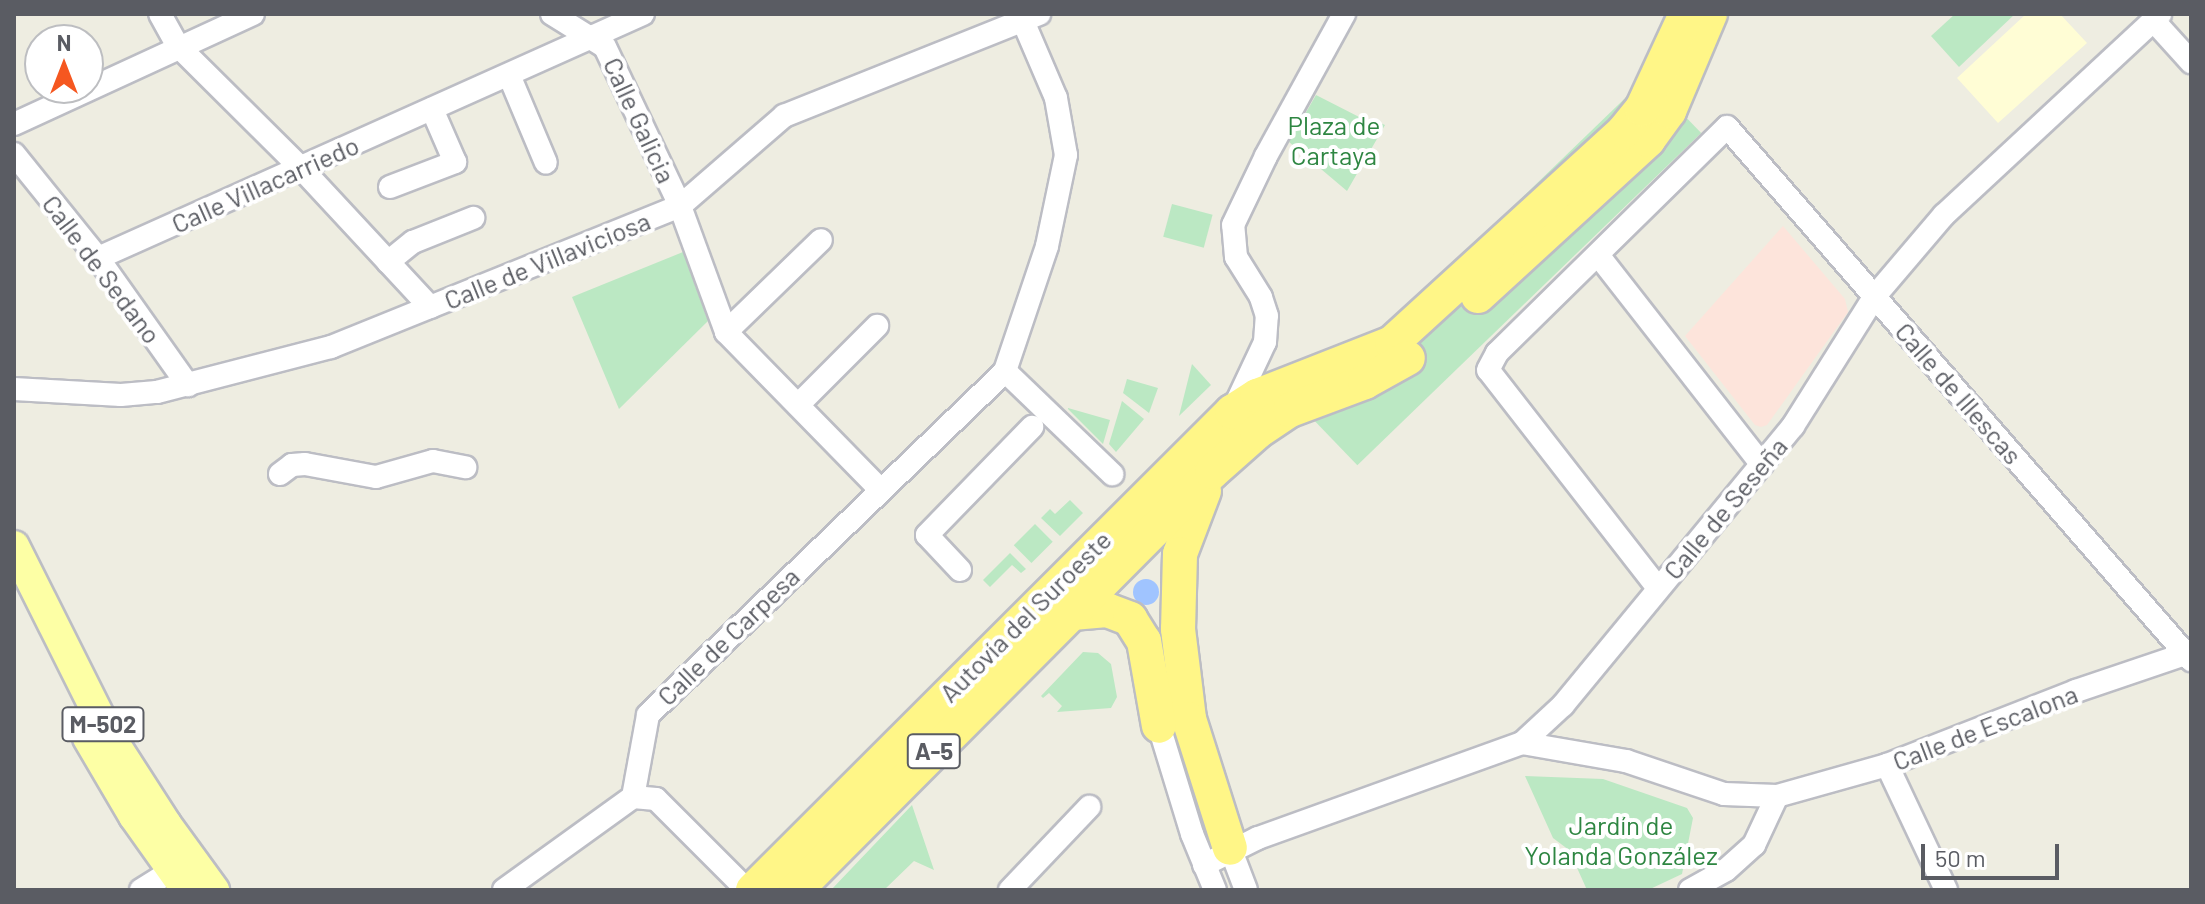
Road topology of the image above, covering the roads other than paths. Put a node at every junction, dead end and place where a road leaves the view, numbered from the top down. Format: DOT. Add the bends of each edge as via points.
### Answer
graph roads {
  1 [pos="160,14"];
  2 [pos="253,14"];
  3 [pos="552,14"];
  4 [pos="643,14"];
  5 [pos="1344,14"];
  6 [pos="1686,14"];
  7 [pos="1710,14"];
  8 [pos="1027,16"];
  9 [pos="2156,17"];
  10 [pos="591,38"];
  11 [pos="178,46"];
  12 [pos="2191,62"];
  13 [pos="509,75"];
  14 [pos="432,109"];
  15 [pos="14,124"];
  16 [pos="14,154"];
  17 [pos="546,163"];
  18 [pos="301,168"];
  19 [pos="390,187"];
  20 [pos="680,206"];
  21 [pos="473,218"];
  22 [pos="821,240"];
  23 [pos="1598,255"];
  24 [pos="98,258"];
  25 [pos="388,262"];
  26 [pos="1875,296"];
  27 [pos="430,307"];
  28 [pos="877,326"];
  29 [pos="726,332"];
  30 [pos="1005,371"];
  31 [pos="188,385"];
  32 [pos="14,389"];
  33 [pos="798,405"];
  34 [pos="1244,422"];
  35 [pos="1032,427"];
  36 [pos="1762,465"];
  37 [pos="465,467"];
  38 [pos="1212,472"];
  39 [pos="280,474"];
  40 [pos="1112,474"];
  41 [pos="880,489"];
  42 [pos="14,546"];
  43 [pos="960,570"];
  44 [pos="1658,588"];
  45 [pos="14,593"];
  46 [pos="1072,613"];
  47 [pos="2189,655"];
  48 [pos="1168,683"];
  49 [pos="1159,726"];
  50 [pos="1522,743"];
  51 [pos="1887,765"];
  52 [pos="1777,796"];
  53 [pos="633,797"];
  54 [pos="1089,807"];
  55 [pos="1217,856"];
  56 [pos="180,880"];
  57 [pos="745,885"];
  58 [pos="141,890"];
  59 [pos="214,890"];
  60 [pos="504,890"];
  61 [pos="796,890"];
  62 [pos="1010,890"];
  63 [pos="1215,890"];
  64 [pos="1246,890"];
  65 [pos="1690,890"];
  66 [pos="1946,890"];
  1 -- 11 [label="street"];
  2 -- 11 [label="street"];
  3 -- 10 [label="street, Calle Galicia"];
  4 -- 10 [label="street, Calle Villacarriedo"];
  5 -- 34 [label="street" via="1233,225 1236,257 1267,316"];
  6 -- 34 [label="highway" via="1642,109 1624,131 1420,322 1372,354 1257,396"];
  7 -- 34 [label="highway" via="1669,111 1648,140 1418,350 1390,371"];
  8 -- 20 [label="street, Calle de Villaviciosa" via="784,116"];
  8 -- 30 [label="street" via="1056,98 1066,155 1047,246"];
  9 -- 12 [label="street, Calle de Seseña"];
  9 -- 26 [label="street, Calle de Seseña" via="1944,215"];
  10 -- 13 [label="street, Calle Villacarriedo"];
  10 -- 20 [label="street, Calle Galicia" via="605,47"];
  11 -- 15 [label="street"];
  11 -- 18 [label="street"];
  13 -- 14 [label="street, Calle Villacarriedo"];
  13 -- 17 [label="street"];
  14 -- 18 [label="street, Calle Villacarriedo"];
  14 -- 19 [label="street" via="455,162"];
  16 -- 24 [label="street, Calle de Sedano"];
  18 -- 24 [label="street, Calle Villacarriedo"];
  18 -- 25 [label="street"];
  20 -- 27 [label="street, Calle de Villaviciosa"];
  20 -- 29 [label="street, Calle Galicia"];
  21 -- 25 [label="street" via="413,242"];
  22 -- 29 [label="street"];
  23 -- 26 [label="street, Calle de Illescas" via="1727,127"];
  23 -- 36 [label="street"];
  23 -- 44 [label="street" via="1497,353 1488,370"];
  24 -- 31 [label="street, Calle de Sedano"];
  25 -- 27 [label="street"];
  26 -- 36 [label="street, Calle de Seseña" via="1793,426"];
  26 -- 47 [label="street, Calle de Illescas"];
  27 -- 31 [label="street, Calle de Villaviciosa" via="331,347"];
  28 -- 33 [label="street"];
  29 -- 33 [label="street"];
  30 -- 40 [label="street"];
  30 -- 41 [label="street, Calle de Carpesa"];
  31 -- 32 [label="street, Calle de Villaviciosa" via="121,395"];
  33 -- 41 [label="street"];
  34 -- 38 [label="highway, Autovía del Suroeste / A-5"];
  34 -- 57 [label="highway, Autovía del Suroeste / A-5"];
  35 -- 43 [label="street" via="927,535"];
  36 -- 44 [label="street, Calle de Seseña"];
  37 -- 39 [label="street" via="433,461 376,477 305,464"];
  38 -- 46 [label="highway, Autovía del Suroeste / A-5"];
  38 -- 48 [label="highway" via="1180,554 1178,629"];
  41 -- 53 [label="street, Calle de Carpesa" via="648,715"];
  42 -- 59 [label="main road, M-502" via="108,734"];
  44 -- 50 [label="street, Calle de Seseña" via="1563,705"];
  45 -- 56 [label="main road, M-502" via="91,744"];
  46 -- 48 [label="highway" via="1107,610 1130,619"];
  46 -- 61 [label="highway, Autovía del Suroeste / A-5"];
  47 -- 51 [label="street, Calle de Escalona" via="2076,691"];
  48 -- 49 [label="highway"];
  48 -- 55 [label="highway" via="1192,729"];
  49 -- 55 [label="street"];
  50 -- 52 [label="street, Calle de Escalona" via="1626,761 1724,794"];
  50 -- 55 [label="street, Calle de Seseña"];
  51 -- 52 [label="street, Calle de Escalona"];
  51 -- 66 [label="street"];
  52 -- 65 [label="street" via="1754,845 1726,870"];
  53 -- 57 [label="street" via="656,799"];
  53 -- 60 [label="street"];
  54 -- 62 [label="street"];
  55 -- 63 [label="street"];
  55 -- 64 [label="street"];
  56 -- 58 [label="street"];
}
